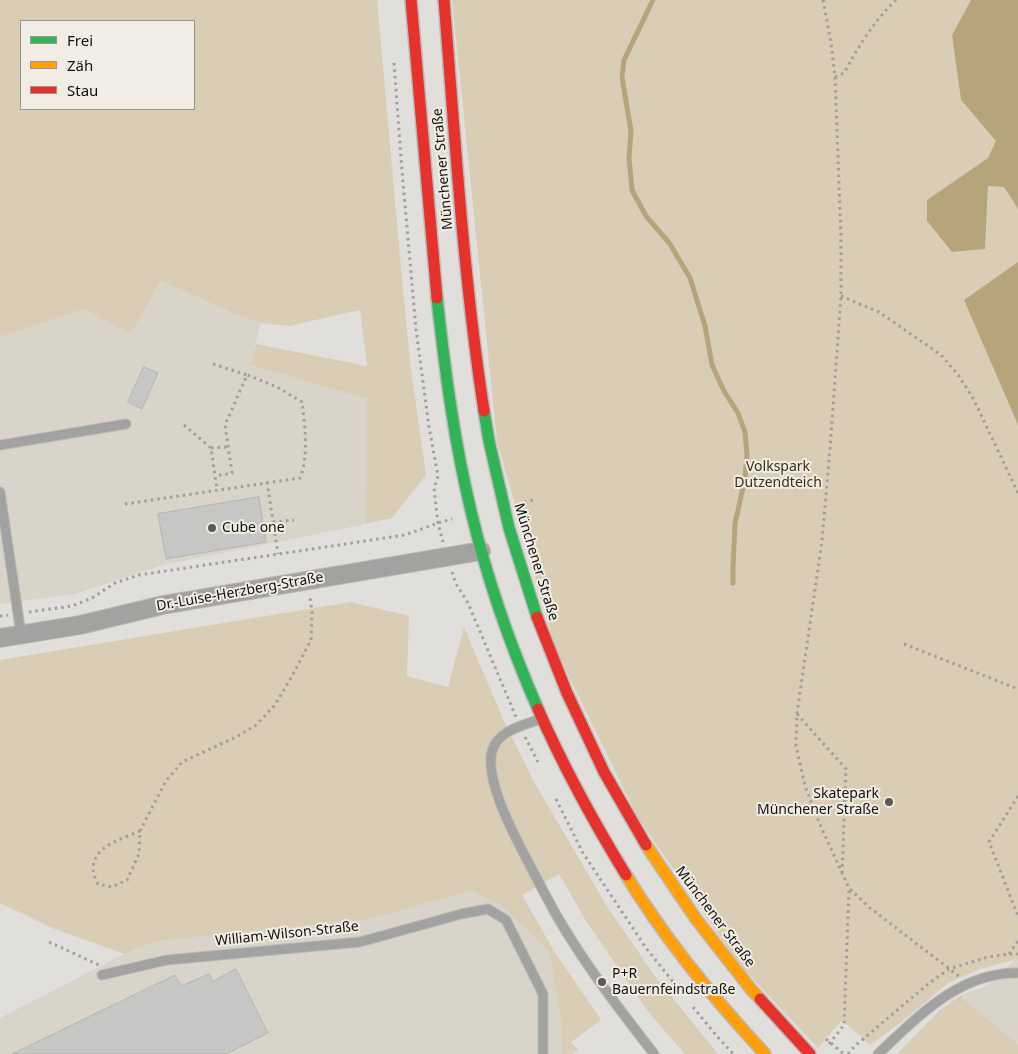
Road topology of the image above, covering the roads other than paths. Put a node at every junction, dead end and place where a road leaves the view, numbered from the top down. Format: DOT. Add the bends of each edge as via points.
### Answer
graph roads {
  1 [pos="412,0"];
  2 [pos="444,0"];
  3 [pos="126,424"];
  4 [pos="0,445"];
  5 [pos="0,492"];
  6 [pos="485,550"];
  7 [pos="21,634"];
  8 [pos="0,638"];
  9 [pos="541,719"];
  10 [pos="1018,973"];
  11 [pos="102,975"];
  12 [pos="708,990"];
  13 [pos="727,991"];
  14 [pos="544,1054"];
  15 [pos="654,1054"];
  16 [pos="764,1054"];
  17 [pos="810,1054"];
  18 [pos="878,1054"];
  1 -- 6 [label="main road, Münchener Straße" via="436,295 451,412 471,514"];
  2 -- 17 [label="main road, Münchener Straße" via="471,309 492,456 510,548 590,745 642,840 741,982"];
  3 -- 4 [label="lane"];
  5 -- 7 [label="lane"];
  6 -- 7 [label="street, Dr.-Luise-Herzberg-Straße" via="163,605 80,625"];
  6 -- 9 [label="main road, Münchener Straße" via="497,604"];
  7 -- 8 [label="street, Dr.-Luise-Herzberg-Straße"];
  9 -- 12 [label="main road, Münchener Straße" via="582,801 617,859 650,911"];
  9 -- 15 [label="lane" via="501,736 492,750 491,768 499,801 558,918 590,968"];
  10 -- 18 [label="lane" via="1000,974 968,983 948,994"];
  11 -- 14 [label="lane, William-Wilson-Straße" via="167,960 360,942 488,909 506,920 544,994"];
  12 -- 13 [label="main road"];
  12 -- 16 [label="main road, Münchener Straße"];
}
